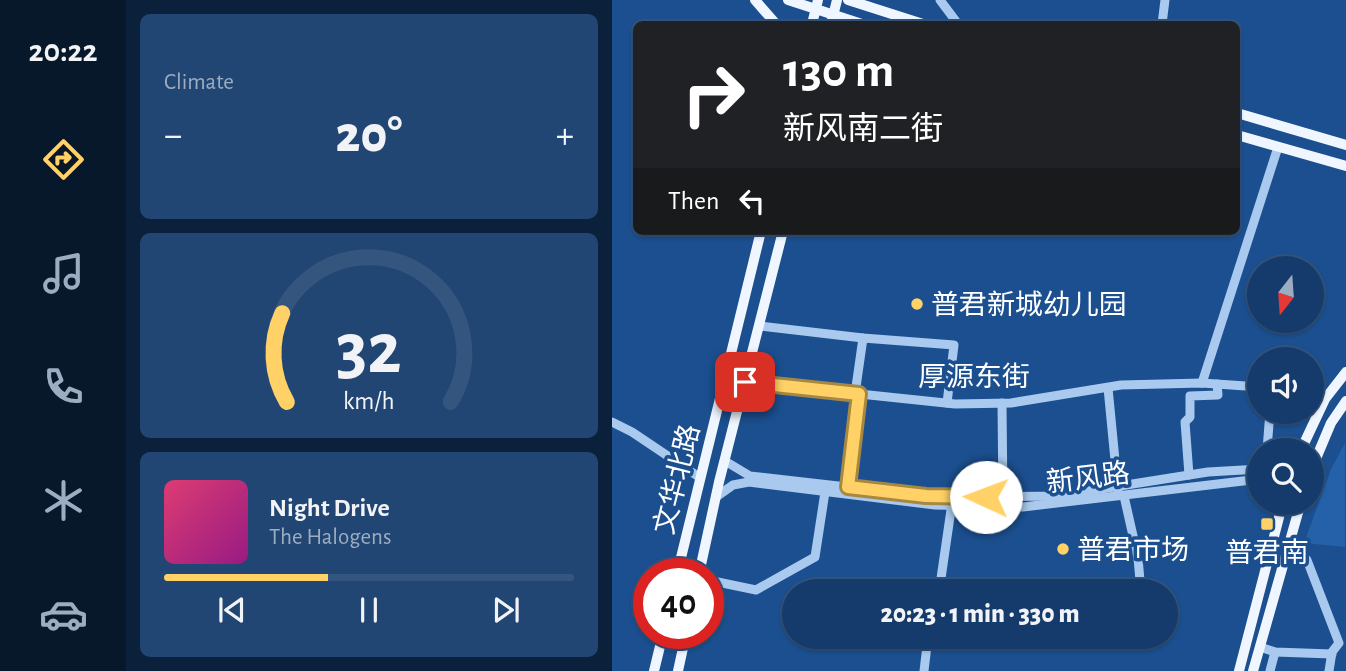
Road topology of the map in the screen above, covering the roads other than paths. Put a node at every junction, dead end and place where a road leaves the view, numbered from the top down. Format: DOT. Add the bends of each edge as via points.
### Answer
graph roads {
  1 [pos="756,0"];
  2 [pos="788,0"];
  3 [pos="837,0"];
  4 [pos="848,0"];
  5 [pos="880,0"];
  6 [pos="940,0"];
  7 [pos="1165,0"];
  8 [pos="817,5"];
  9 [pos="894,15"];
  10 [pos="832,20"];
  11 [pos="774,21"];
  12 [pos="914,21"];
  13 [pos="956,21"];
  14 [pos="1162,21"];
  15 [pos="1240,114"];
  16 [pos="1240,136"];
  17 [pos="1345,145"];
  18 [pos="1278,147"];
  19 [pos="1345,166"];
  20 [pos="760,235"];
  21 [pos="782,235"];
  22 [pos="760,326"];
  23 [pos="863,338"];
  24 [pos="1345,372"];
  25 [pos="745,382"];
  26 [pos="1202,383"];
  27 [pos="1217,384"];
  28 [pos="1247,386"];
  29 [pos="1108,388"];
  30 [pos="857,394"];
  31 [pos="1325,399"];
  32 [pos="1345,401"];
  33 [pos="947,403"];
  34 [pos="1002,403"];
  35 [pos="612,422"];
  36 [pos="1307,438"];
  37 [pos="1324,440"];
  38 [pos="725,461"];
  39 [pos="1247,470"];
  40 [pos="1189,475"];
  41 [pos="699,477"];
  42 [pos="1247,481"];
  43 [pos="1117,486"];
  44 [pos="848,487"];
  45 [pos="825,492"];
  46 [pos="716,496"];
  47 [pos="1121,496"];
  48 [pos="952,501"];
  49 [pos="1003,502"];
  50 [pos="1280,515"];
  51 [pos="1297,515"];
  52 [pos="1288,550"];
  53 [pos="681,558"];
  54 [pos="702,558"];
  55 [pos="941,579"];
  56 [pos="1140,579"];
  57 [pos="724,583"];
  58 [pos="1260,647"];
  59 [pos="659,649"];
  60 [pos="683,649"];
  61 [pos="927,649"];
  62 [pos="1275,652"];
  63 [pos="1332,654"];
  64 [pos="654,671"];
  65 [pos="678,671"];
  66 [pos="924,671"];
  67 [pos="1239,671"];
  68 [pos="1253,671"];
  69 [pos="1270,671"];
  70 [pos="1329,671"];
  1 -- 11 [label="main road"];
  2 -- 8 [label="main road"];
  3 -- 10 [label="main road"];
  4 -- 9 [label="main road"];
  5 -- 9 [label="main road"];
  6 -- 13 [label="street"];
  7 -- 14 [label="street"];
  8 -- 10 [label="main road"];
  9 -- 12 [label="main road"];
  15 -- 17 [label="main road"];
  16 -- 18 [label="main road"];
  18 -- 19 [label="main road"];
  18 -- 26 [label="street"];
  20 -- 41 [label="main road, 文华北路"];
  21 -- 22 [label="main road, 文华北路"];
  22 -- 23 [label="street"];
  22 -- 25 [label="main road, 文华北路"];
  23 -- 30 [label="street"];
  23 -- 33 [label="street" via="954,345"];
  24 -- 31 [label="main road"];
  25 -- 30 [label="street, 厚源东街"];
  25 -- 38 [label="main road, 文华北路"];
  26 -- 27 [label="street, 厚源东街"];
  26 -- 29 [label="street, 厚源东街"];
  27 -- 28 [label="street, 厚源东街"];
  27 -- 40 [label="street" via="1218,395 1190,396 1190,417 1185,422"];
  29 -- 34 [label="street, 厚源东街"];
  29 -- 43 [label="street"];
  30 -- 33 [label="street, 厚源东街"];
  30 -- 44 [label="street"];
  31 -- 36 [label="main road"];
  32 -- 37 [label="main road"];
  33 -- 34 [label="street, 厚源东街"];
  34 -- 49 [label="street"];
  35 -- 41 [label="street"];
  38 -- 44 [label="street, 新风路" via="750,476"];
  38 -- 46 [label="main road, 文华北路"];
  39 -- 40 [label="street, 新风路"];
  40 -- 43 [label="street, 新风路"];
  41 -- 53 [label="main road, 文华北路"];
  42 -- 47 [label="street, 新风路"];
  43 -- 47 [label="street"];
  43 -- 49 [label="street, 新风路"];
  44 -- 48 [label="street, 新风路"];
  45 -- 46 [label="street, 新风路" via="749,482"];
  45 -- 48 [label="street, 新风路"];
  45 -- 57 [label="street" via="815,557 756,590"];
  46 -- 54 [label="main road, 文华北路"];
  47 -- 49 [label="street, 新风路" via="1023,507"];
  47 -- 56 [label="street"];
  48 -- 49 [label="street, 新风路"];
  48 -- 55 [label="street"];
  50 -- 67 [label="main road"];
  51 -- 52 [label="main road"];
  52 -- 58 [label="main road"];
  52 -- 63 [label="street" via="1307,560 1339,643"];
  58 -- 62 [label="street"];
  58 -- 68 [label="main road"];
  59 -- 64 [label="main road"];
  60 -- 65 [label="main road"];
  61 -- 66 [label="street"];
  62 -- 63 [label="street"];
  62 -- 69 [label="street"];
  63 -- 70 [label="street"];
}
